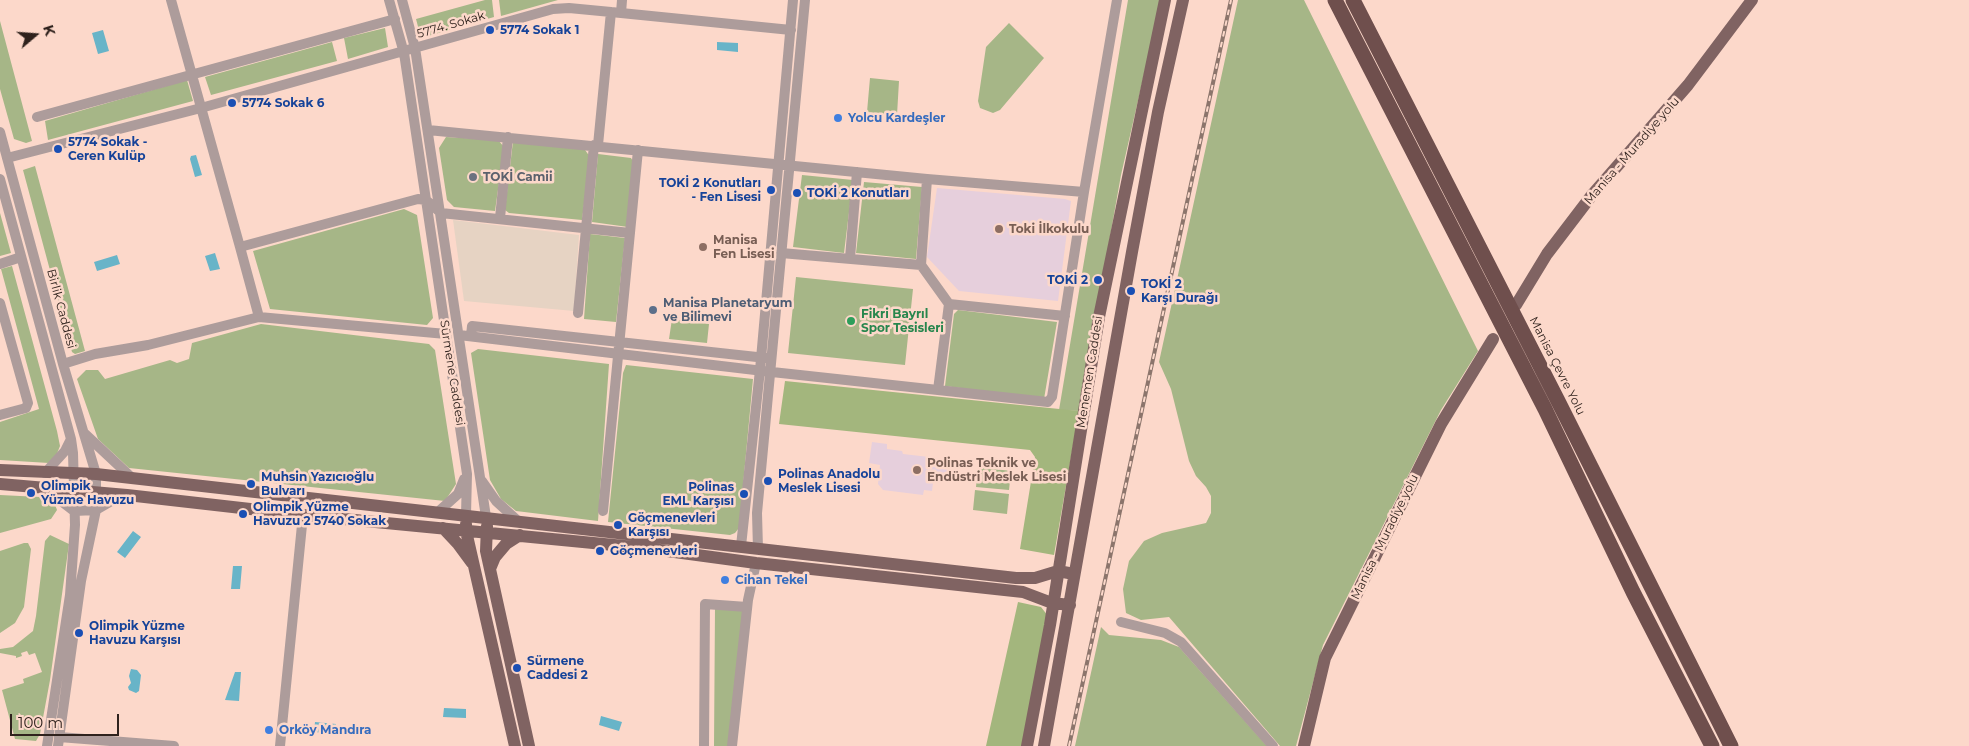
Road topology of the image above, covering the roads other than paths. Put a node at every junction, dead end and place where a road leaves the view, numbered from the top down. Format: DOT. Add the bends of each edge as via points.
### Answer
graph roads {
  1 [pos="171,0"];
  2 [pos="389,0"];
  3 [pos="402,0"];
  4 [pos="622,0"];
  5 [pos="793,0"];
  6 [pos="805,0"];
  7 [pos="1116,0"];
  8 [pos="1166,0"];
  9 [pos="1183,0"];
  10 [pos="1335,0"];
  11 [pos="1353,0"];
  12 [pos="1752,0"];
  13 [pos="568,4"];
  14 [pos="616,12"];
  15 [pos="394,19"];
  16 [pos="792,30"];
  17 [pos="415,48"];
  18 [pos="404,52"];
  19 [pos="192,75"];
  20 [pos="201,108"];
  21 [pos="37,117"];
  22 [pos="428,130"];
  23 [pos="0,132"];
  24 [pos="508,137"];
  25 [pos="596,145"];
  26 [pos="638,150"];
  27 [pos="7,158"];
  28 [pos="779,164"];
  29 [pos="791,166"];
  30 [pos="858,172"];
  31 [pos="0,179"];
  32 [pos="927,179"];
  33 [pos="1084,192"];
  34 [pos="426,200"];
  35 [pos="441,213"];
  36 [pos="500,218"];
  37 [pos="586,228"];
  38 [pos="630,233"];
  39 [pos="240,247"];
  40 [pos="781,253"];
  41 [pos="21,258"];
  42 [pos="850,258"];
  43 [pos="0,264"];
  44 [pos="921,265"];
  45 [pos="0,303"];
  46 [pos="949,304"];
  47 [pos="1516,305"];
  48 [pos="578,314"];
  49 [pos="259,316"];
  50 [pos="1065,316"];
  51 [pos="446,334"];
  52 [pos="459,335"];
  53 [pos="471,336"];
  54 [pos="1493,339"];
  55 [pos="620,342"];
  56 [pos="619,353"];
  57 [pos="761,357"];
  58 [pos="772,358"];
  59 [pos="63,364"];
  60 [pos="760,370"];
  61 [pos="772,372"];
  62 [pos="938,390"];
  63 [pos="0,415"];
  64 [pos="83,433"];
  65 [pos="71,439"];
  66 [pos="0,470"];
  67 [pos="45,473"];
  68 [pos="74,473"];
  69 [pos="96,474"];
  70 [pos="467,474"];
  71 [pos="479,477"];
  72 [pos="132,478"];
  73 [pos="0,484"];
  74 [pos="42,486"];
  75 [pos="74,490"];
  76 [pos="96,492"];
  77 [pos="127,495"];
  78 [pos="96,510"];
  79 [pos="74,511"];
  80 [pos="603,511"];
  81 [pos="438,512"];
  82 [pos="303,515"];
  83 [pos="466,515"];
  84 [pos="486,517"];
  85 [pos="520,522"];
  86 [pos="92,524"];
  87 [pos="75,525"];
  88 [pos="444,528"];
  89 [pos="466,531"];
  90 [pos="487,532"];
  91 [pos="520,536"];
  92 [pos="741,546"];
  93 [pos="758,549"];
  94 [pos="739,561"];
  95 [pos="756,563"];
  96 [pos="476,569"];
  97 [pos="490,569"];
  98 [pos="1058,571"];
  99 [pos="1074,574"];
  100 [pos="1052,603"];
  101 [pos="1070,605"];
  102 [pos="747,607"];
  103 [pos="1121,622"];
  104 [pos="58,741"];
  105 [pos="48,746"];
  106 [pos="174,746"];
  107 [pos="280,746"];
  108 [pos="514,746"];
  109 [pos="529,746"];
  110 [pos="704,746"];
  111 [pos="732,746"];
  112 [pos="1026,746"];
  113 [pos="1044,746"];
  114 [pos="1273,746"];
  115 [pos="1304,746"];
  116 [pos="1712,746"];
  117 [pos="1731,746"];
  1 -- 19 [label="street"];
  2 -- 15 [label="street, Sürmene Caddesi"];
  3 -- 17 [label="street, Sürmene Caddesi"];
  4 -- 14 [label="street"];
  5 -- 16 [label="street"];
  6 -- 29 [label="street"];
  7 -- 33 [label="street"];
  8 -- 98 [label="main road, Menemen Caddesi" via="1099,316"];
  9 -- 99 [label="main road, Menemen Caddesi" via="1158,112"];
  10 -- 116 [label="highway" via="1545,409"];
  11 -- 117 [label="highway, Manisa Çevre Yolu"];
  12 -- 47 [label="main road, Manisa - Muradiye yolu" via="1688,85 1592,195 1547,254"];
  13 -- 14 [label="street, 5774. Sokak"];
  13 -- 17 [label="street, 5774. Sokak"];
  14 -- 16 [label="street, 5774. Sokak"];
  14 -- 25 [label="street"];
  15 -- 18 [label="street, Sürmene Caddesi"];
  15 -- 19 [label="street"];
  16 -- 28 [label="street"];
  17 -- 18 [label="street, 5774. Sokak"];
  17 -- 22 [label="street, Sürmene Caddesi"];
  18 -- 20 [label="street, 5774. Sokak"];
  18 -- 34 [label="street, Sürmene Caddesi"];
  19 -- 20 [label="street"];
  19 -- 21 [label="street"];
  20 -- 27 [label="street, 5774. Sokak"];
  20 -- 39 [label="street"];
  22 -- 24 [label="street"];
  22 -- 35 [label="street, Sürmene Caddesi"];
  23 -- 27 [label="street, Birlik Caddesi"];
  24 -- 25 [label="street"];
  24 -- 36 [label="street"];
  25 -- 26 [label="street"];
  25 -- 37 [label="street"];
  26 -- 28 [label="street"];
  26 -- 38 [label="street"];
  27 -- 59 [label="street, Birlik Caddesi"];
  28 -- 29 [label="street"];
  28 -- 57 [label="street"];
  29 -- 30 [label="street"];
  29 -- 40 [label="street"];
  30 -- 32 [label="street"];
  30 -- 42 [label="street"];
  31 -- 41 [label="street, Birlik Caddesi"];
  32 -- 33 [label="street"];
  32 -- 44 [label="street"];
  33 -- 50 [label="street"];
  34 -- 35 [label="street"];
  34 -- 39 [label="street" via="418,199"];
  34 -- 51 [label="street, Sürmene Caddesi"];
  35 -- 36 [label="street"];
  35 -- 52 [label="street, Sürmene Caddesi"];
  36 -- 37 [label="street"];
  37 -- 38 [label="street"];
  37 -- 48 [label="street"];
  38 -- 55 [label="street"];
  39 -- 49 [label="street"];
  40 -- 42 [label="street"];
  40 -- 58 [label="street"];
  41 -- 43 [label="street"];
  41 -- 65 [label="street, Birlik Caddesi"];
  42 -- 44 [label="street"];
  44 -- 46 [label="street"];
  45 -- 63 [label="street" via="28,403 26,408"];
  46 -- 50 [label="street"];
  46 -- 62 [label="street"];
  49 -- 51 [label="street"];
  49 -- 59 [label="street"];
  50 -- 62 [label="street" via="1052,397 1048,402"];
  51 -- 70 [label="street, Sürmene Caddesi"];
  52 -- 53 [label="street"];
  52 -- 71 [label="street, Sürmene Caddesi"];
  53 -- 55 [label="street" via="472,326"];
  53 -- 56 [label="street"];
  54 -- 115 [label="main road, Manisa - Muradiye yolu" via="1441,424 1325,658"];
  55 -- 56 [label="street"];
  55 -- 57 [label="street"];
  56 -- 60 [label="street"];
  56 -- 80 [label="street"];
  57 -- 58 [label="street"];
  57 -- 60 [label="street"];
  58 -- 61 [label="street"];
  59 -- 64 [label="street, Birlik Caddesi"];
  60 -- 61 [label="street"];
  60 -- 92 [label="street"];
  61 -- 62 [label="street"];
  61 -- 93 [label="street" via="757,512"];
  64 -- 69 [label="street, Birlik Caddesi"];
  64 -- 72 [label="street"];
  65 -- 67 [label="street" via="65,451"];
  65 -- 68 [label="street, Birlik Caddesi"];
  66 -- 67 [label="main road"];
  67 -- 68 [label="main road"];
  68 -- 69 [label="main road"];
  68 -- 75 [label="street, Birlik Caddesi"];
  69 -- 72 [label="main road"];
  69 -- 76 [label="street, Birlik Caddesi"];
  70 -- 81 [label="street" via="458,494"];
  70 -- 83 [label="street, Sürmene Caddesi"];
  71 -- 84 [label="street, Sürmene Caddesi"];
  71 -- 85 [label="street" via="496,501"];
  72 -- 81 [label="main road"];
  73 -- 74 [label="main road"];
  74 -- 75 [label="main road"];
  74 -- 79 [label="street"];
  75 -- 76 [label="main road"];
  75 -- 79 [label="street, Birlik Caddesi"];
  76 -- 77 [label="main road"];
  76 -- 78 [label="street, Birlik Caddesi"];
  77 -- 78 [label="street"];
  77 -- 82 [label="main road"];
  78 -- 79 [label="street"];
  78 -- 86 [label="street"];
  79 -- 87 [label="street"];
  81 -- 83 [label="main road"];
  82 -- 88 [label="main road"];
  82 -- 107 [label="street"];
  83 -- 84 [label="main road"];
  83 -- 89 [label="main road, Sürmene Caddesi"];
  84 -- 85 [label="main road"];
  84 -- 90 [label="main road, Sürmene Caddesi"];
  85 -- 92 [label="main road"];
  86 -- 87 [label="street"];
  86 -- 104 [label="street"];
  87 -- 105 [label="street" via="70,595"];
  88 -- 89 [label="main road"];
  88 -- 96 [label="main road"];
  89 -- 90 [label="main road"];
  89 -- 96 [label="main road, Sürmene Caddesi"];
  90 -- 91 [label="main road"];
  90 -- 97 [label="main road, Sürmene Caddesi" via="486,551"];
  91 -- 94 [label="main road"];
  91 -- 97 [label="main road" via="506,544"];
  92 -- 93 [label="main road"];
  92 -- 94 [label="main road"];
  93 -- 95 [label="main road"];
  93 -- 98 [label="main road" via="1026,579"];
  94 -- 95 [label="main road"];
  95 -- 100 [label="main road" via="1023,592"];
  95 -- 102 [label="street"];
  96 -- 108 [label="main road, Sürmene Caddesi"];
  97 -- 109 [label="main road, Sürmene Caddesi"];
  98 -- 99 [label="main road"];
  98 -- 100 [label="main road, Menemen Caddesi"];
  99 -- 101 [label="main road, Menemen Caddesi"];
  100 -- 101 [label="main road"];
  100 -- 112 [label="main road, Menemen Caddesi"];
  101 -- 113 [label="main road, Menemen Caddesi"];
  102 -- 110 [label="street" via="706,604"];
  102 -- 111 [label="street"];
  103 -- 114 [label="street" via="1165,633 1181,642"];
  104 -- 106 [label="street"];
}
